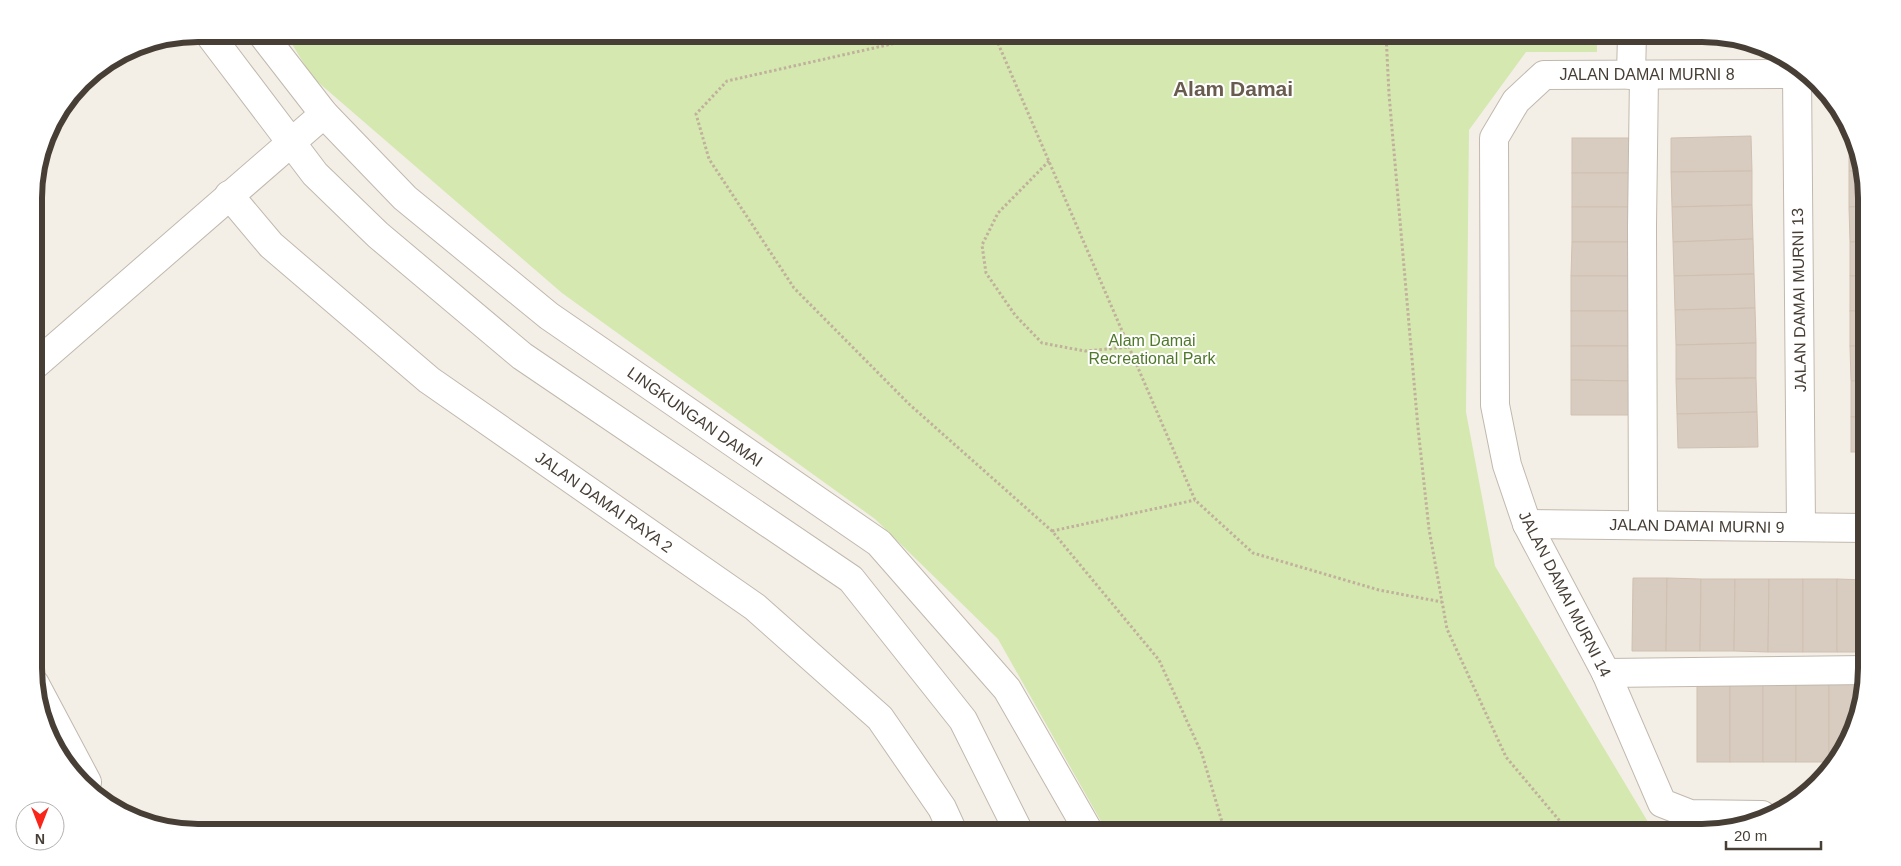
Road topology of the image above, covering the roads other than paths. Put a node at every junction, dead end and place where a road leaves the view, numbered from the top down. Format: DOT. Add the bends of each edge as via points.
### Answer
graph roads {
  1 [pos="1633,42"];
  2 [pos="216,43"];
  3 [pos="269,43"];
  4 [pos="1638,74"];
  5 [pos="1796,74"];
  6 [pos="1799,77"];
  7 [pos="324,114"];
  8 [pos="1494,138"];
  9 [pos="292,143"];
  10 [pos="229,195"];
  11 [pos="43,357"];
  12 [pos="1527,524"];
  13 [pos="1642,525"];
  14 [pos="1802,527"];
  15 [pos="1858,528"];
  16 [pos="1858,670"];
  17 [pos="1606,673"];
  18 [pos="48,709"];
  19 [pos="79,767"];
  20 [pos="1753,815"];
  21 [pos="1015,823"];
  22 [pos="1084,823"];
  23 [pos="949,824"];
  1 -- 4 [label="street"];
  2 -- 9 [label="street"];
  3 -- 7 [label="street, LINGKUNGAN DAMAI"];
  4 -- 5 [label="street, JALAN DAMAI MURNI 8"];
  4 -- 8 [label="street, JALAN DAMAI MURNI 8" via="1544,74 1516,101"];
  4 -- 13 [label="street" via="1642,226"];
  6 -- 14 [label="street, JALAN DAMAI MURNI 13"];
  7 -- 9 [label="street"];
  7 -- 22 [label="street, LINGKUNGAN DAMAI" via="404,198 549,316 879,543 1007,689"];
  8 -- 12 [label="street, JALAN DAMAI MURNI 14" via="1495,405 1507,465"];
  9 -- 10 [label="street"];
  9 -- 21 [label="street" via="315,174 378,235 522,356 851,579 963,720"];
  10 -- 11 [label="street"];
  10 -- 23 [label="street, JALAN DAMAI RAYA 2" via="271,245 429,380 756,607 880,718 942,808"];
  12 -- 13 [label="street, JALAN DAMAI MURNI 9"];
  12 -- 17 [label="street, JALAN DAMAI MURNI 14"];
  13 -- 14 [label="street, JALAN DAMAI MURNI 9"];
  14 -- 15 [label="street, JALAN DAMAI MURNI 9"];
  16 -- 17 [label="street"];
  17 -- 20 [label="street, JALAN DAMAI MURNI 14" via="1662,803 1690,814"];
  18 -- 19 [label="street"];
}
